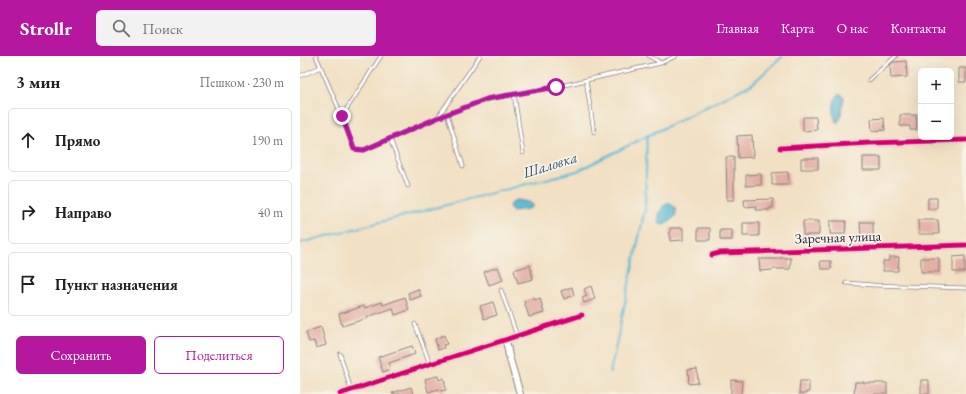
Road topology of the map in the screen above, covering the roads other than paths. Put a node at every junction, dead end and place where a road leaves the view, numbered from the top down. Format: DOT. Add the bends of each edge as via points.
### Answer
graph roads {
  1 [pos="316,56"];
  2 [pos="381,56"];
  3 [pos="480,56"];
  4 [pos="649,56"];
  5 [pos="676,56"];
  6 [pos="896,56"];
  7 [pos="661,63"];
  8 [pos="321,67"];
  9 [pos="300,76"];
  10 [pos="586,80"];
  11 [pos="869,80"];
  12 [pos="514,94"];
  13 [pos="447,114"];
  14 [pos="342,116"];
  15 [pos="437,118"];
  16 [pos="594,132"];
  17 [pos="390,139"];
  18 [pos="966,140"];
  19 [pos="780,148"];
  20 [pos="523,153"];
  21 [pos="463,166"];
  22 [pos="408,186"];
  23 [pos="966,245"];
  24 [pos="712,255"];
  25 [pos="846,284"];
  26 [pos="966,288"];
  27 [pos="501,290"];
  28 [pos="582,315"];
  29 [pos="415,324"];
  30 [pos="517,336"];
  31 [pos="506,340"];
  32 [pos="340,354"];
  33 [pos="430,364"];
  34 [pos="351,390"];
  35 [pos="340,394"];
  36 [pos="520,394"];
  1 -- 8 [label="lane"];
  2 -- 14 [label="lane"];
  3 -- 15 [label="lane"];
  4 -- 7 [label="lane"];
  5 -- 7 [label="lane"];
  6 -- 11 [label="lane"];
  7 -- 10 [label="lane"];
  8 -- 9 [label="lane"];
  8 -- 14 [label="lane"];
  10 -- 12 [label="lane"];
  10 -- 16 [label="lane"];
  12 -- 13 [label="lane" via="487,99"];
  12 -- 20 [label="lane"];
  13 -- 15 [label="lane"];
  13 -- 21 [label="lane"];
  14 -- 17 [label="lane" via="354,149 364,150"];
  15 -- 17 [label="lane"];
  17 -- 22 [label="lane"];
  18 -- 19 [label="street"];
  23 -- 24 [label="street, Заречная улица"];
  25 -- 26 [label="lane"];
  27 -- 30 [label="lane"];
  28 -- 30 [label="street"];
  29 -- 33 [label="lane"];
  30 -- 31 [label="street"];
  31 -- 33 [label="street"];
  31 -- 36 [label="street"];
  32 -- 34 [label="lane"];
  33 -- 34 [label="street"];
  34 -- 35 [label="street"];
}
